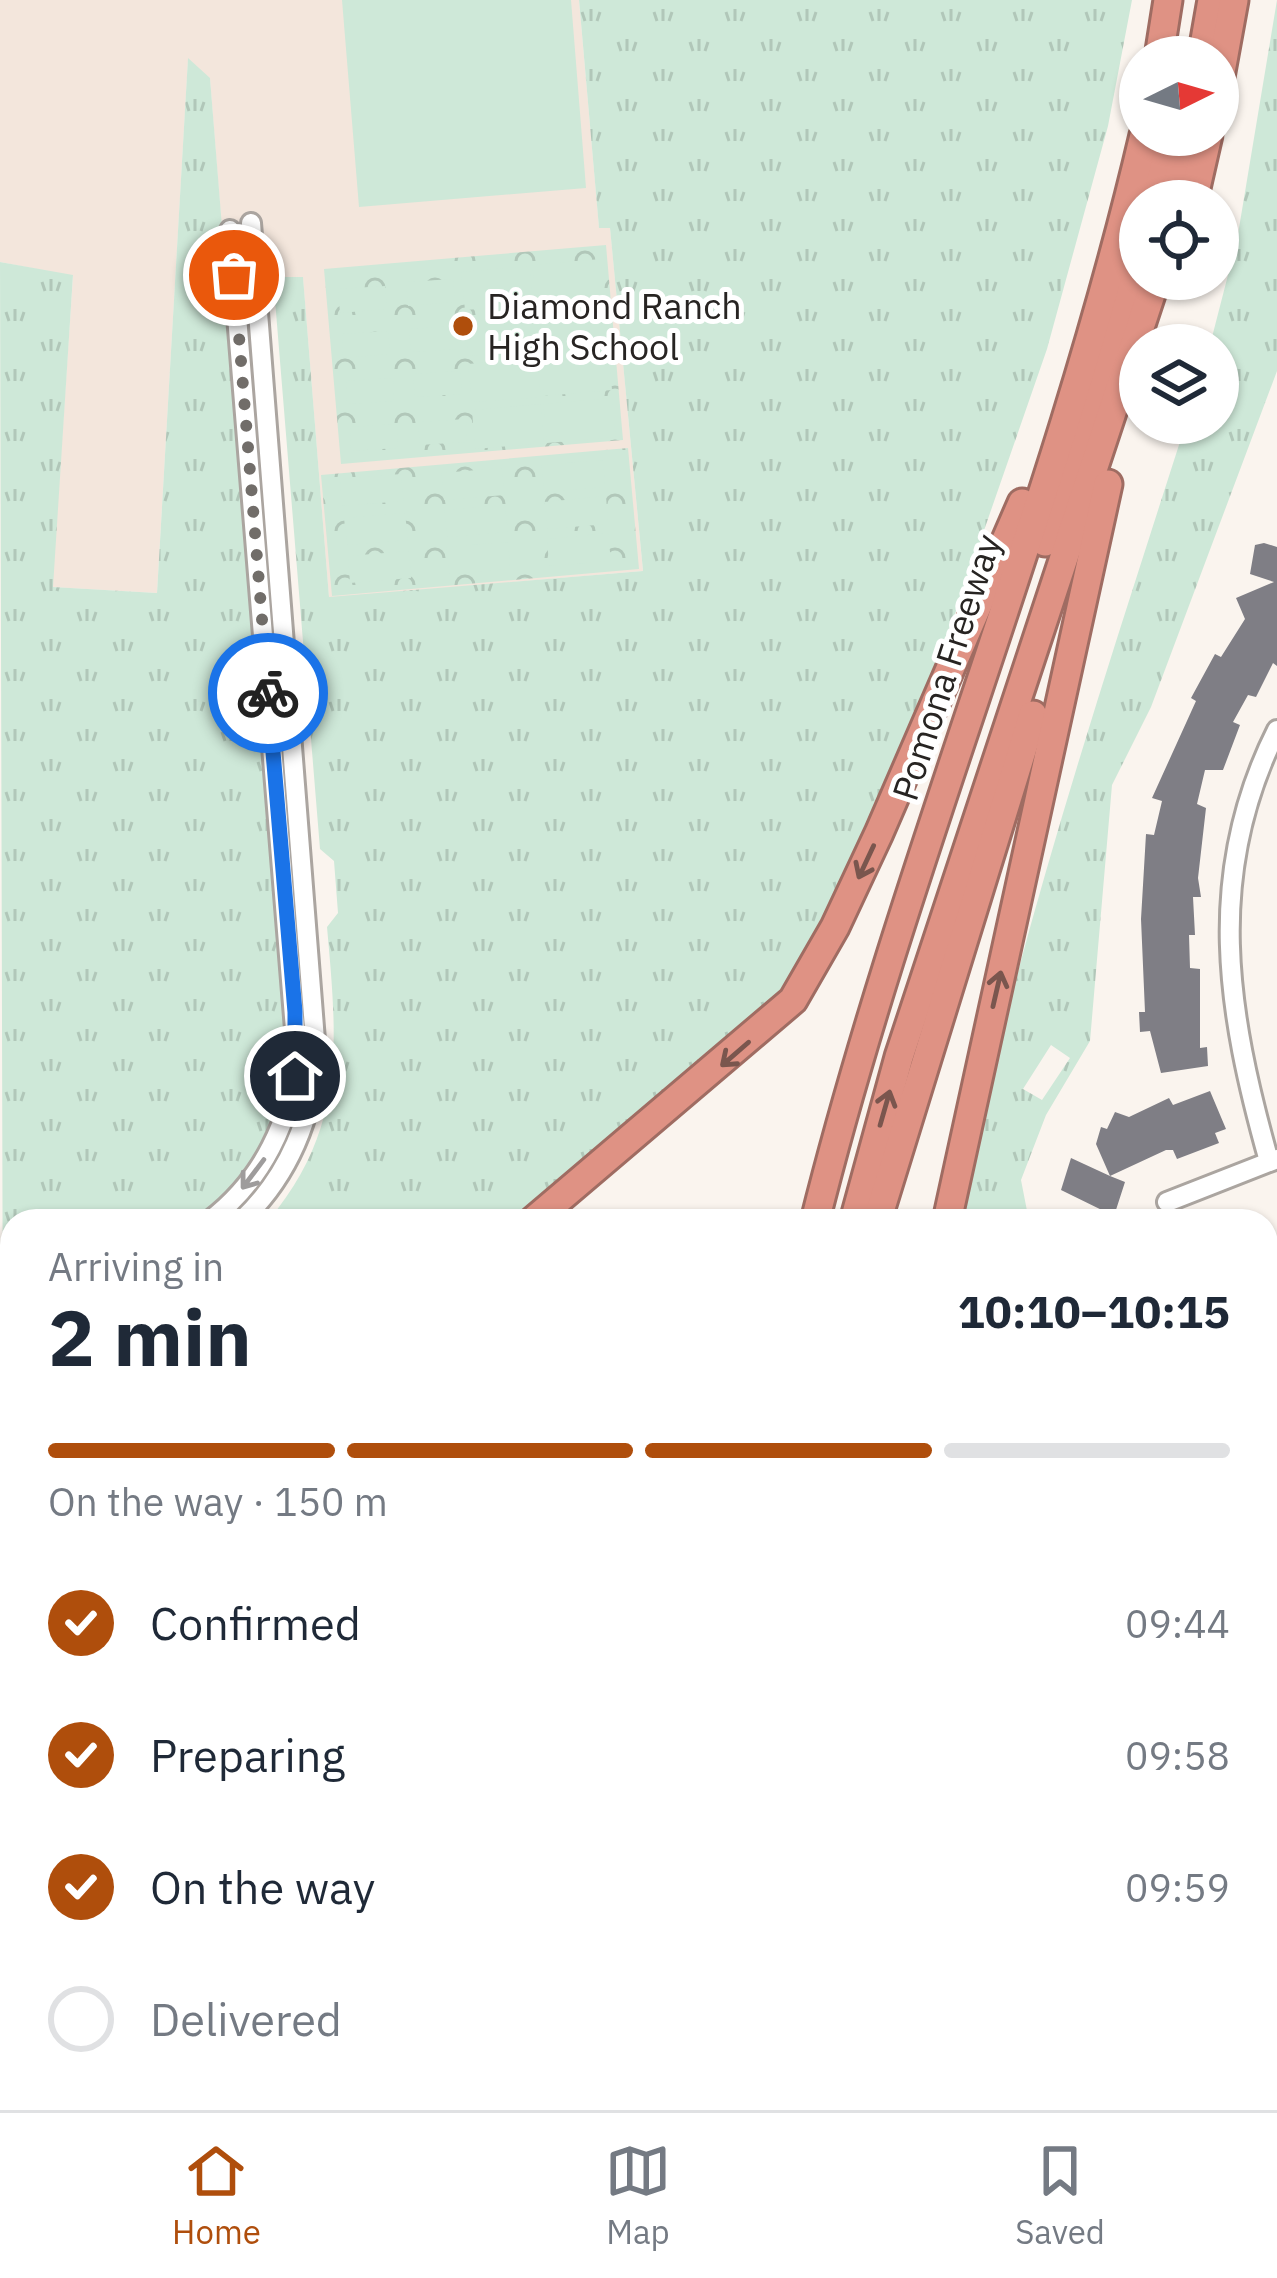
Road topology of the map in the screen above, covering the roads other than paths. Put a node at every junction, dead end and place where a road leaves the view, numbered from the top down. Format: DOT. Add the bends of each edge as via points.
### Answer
graph roads {
  1 [pos="1168,0"];
  2 [pos="1192,0"];
  3 [pos="1212,0"];
  4 [pos="1234,0"];
  5 [pos="1162,36"];
  6 [pos="1187,36"];
  7 [pos="1206,36"];
  8 [pos="1227,36"];
  9 [pos="1139,156"];
  10 [pos="251,223"];
  11 [pos="230,230"];
  12 [pos="1124,300"];
  13 [pos="1149,300"];
  14 [pos="1081,370"];
  15 [pos="1121,444"];
  16 [pos="1108,484"];
  17 [pos="973,703"];
  18 [pos="1277,730"];
  19 [pos="1273,1160"];
  20 [pos="1167,1202"];
  21 [pos="221,1209"];
  22 [pos="251,1209"];
  23 [pos="547,1209"];
  24 [pos="818,1209"];
  25 [pos="857,1209"];
  26 [pos="881,1209"];
  27 [pos="950,1209"];
  1 -- 5 [label="highway"];
  2 -- 6 [label="highway"];
  3 -- 7 [label="highway"];
  4 -- 8 [label="highway"];
  9 -- 14 [label="highway, Pomona Freeway"];
  10 -- 22 [label="street" via="316,1053 297,1142"];
  11 -- 21 [label="street, one-way" via="297,1054 273,1145"];
  12 -- 17 [label="highway" via="1004,665"];
  25 -- 13 [label="highway, one-way" via="899,1058"];
  14 -- 17 [label="highway, Pomona Freeway"];
  14 -- 23 [label="highway, one-way" via="879,833 793,1000"];
  15 -- 16 [label="highway"];
  16 -- 26 [label="highway"];
  27 -- 16 [label="highway, one-way"];
  17 -- 24 [label="highway, Pomona Freeway"];
  18 -- 19 [label="street" via="1250,783 1227,893 1240,1058"];
  19 -- 20 [label="street"];
}
